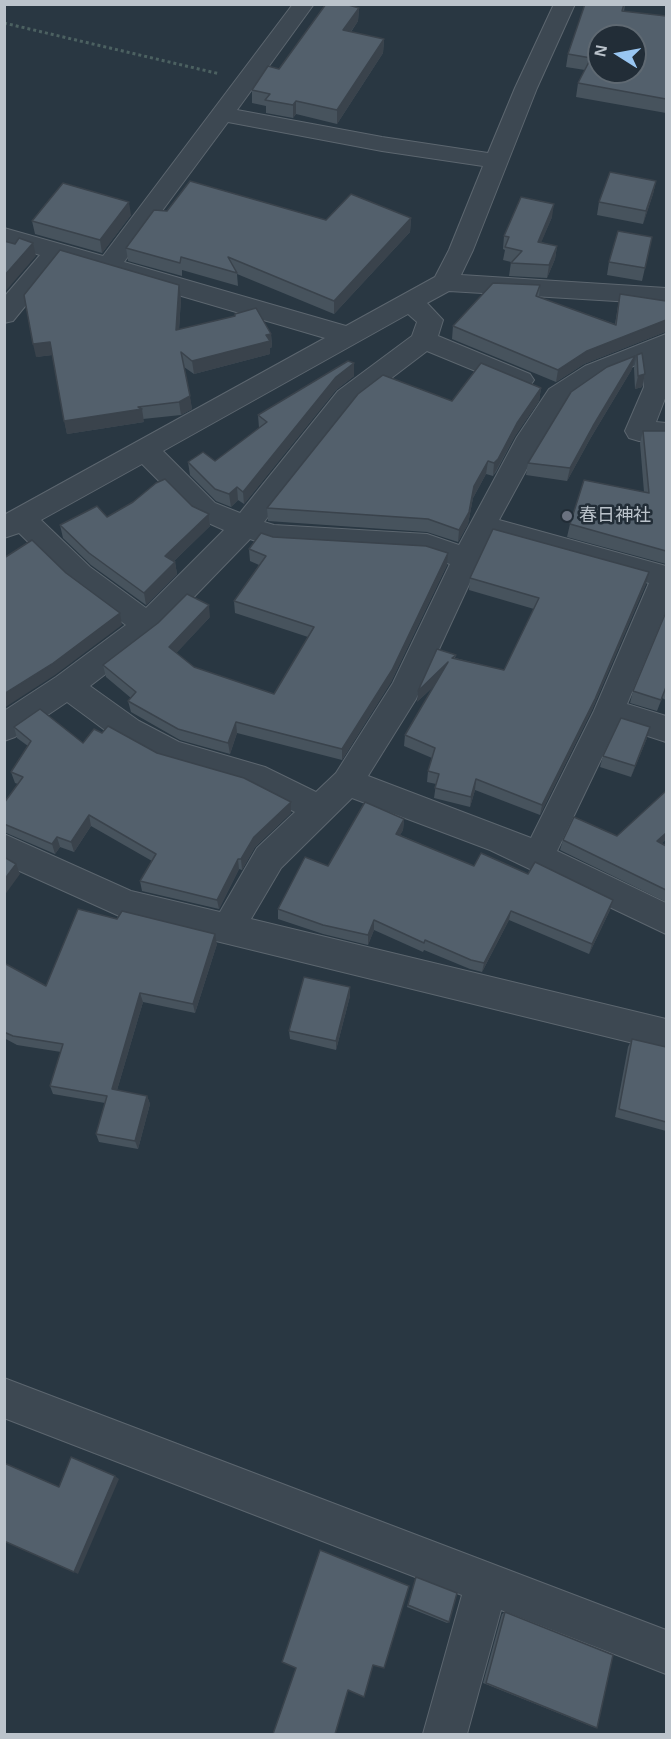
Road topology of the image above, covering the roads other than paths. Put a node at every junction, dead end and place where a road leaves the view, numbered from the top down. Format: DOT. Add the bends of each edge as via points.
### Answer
graph roads {
  1 [pos="304,4"];
  2 [pos="565,4"];
  3 [pos="223,114"];
  4 [pos="497,161"];
  5 [pos="4,236"];
  6 [pos="57,250"];
  7 [pos="110,264"];
  8 [pos="446,282"];
  9 [pos="666,296"];
  10 [pos="411,302"];
  11 [pos="4,315"];
  12 [pos="350,336"];
  13 [pos="424,340"];
  14 [pos="660,346"];
  15 [pos="558,396"];
  16 [pos="666,432"];
  17 [pos="145,450"];
  18 [pos="13,523"];
  19 [pos="482,526"];
  20 [pos="245,527"];
  21 [pos="466,559"];
  22 [pos="666,577"];
  23 [pos="148,625"];
  24 [pos="67,686"];
  25 [pos="609,711"];
  26 [pos="4,728"];
  27 [pos="666,729"];
  28 [pos="347,782"];
  29 [pos="320,809"];
  30 [pos="4,848"];
  31 [pos="538,857"];
  32 [pos="666,919"];
  33 [pos="228,929"];
  34 [pos="666,1035"];
  35 [pos="4,1398"];
  36 [pos="487,1583"];
  37 [pos="666,1652"];
  38 [pos="445,1734"];
  1 -- 3 [label="street"];
  2 -- 4 [label="street"];
  3 -- 4 [label="street"];
  3 -- 7 [label="street"];
  4 -- 8 [label="street"];
  5 -- 6 [label="street"];
  6 -- 7 [label="street"];
  6 -- 11 [label="street"];
  7 -- 12 [label="street"];
  8 -- 9 [label="street"];
  8 -- 10 [label="street"];
  10 -- 12 [label="street"];
  10 -- 13 [label="street" via="430,320"];
  12 -- 17 [label="street"];
  13 -- 15 [label="street"];
  13 -- 20 [label="street" via="347,398"];
  14 -- 15 [label="street" via="594,372"];
  14 -- 16 [label="street" via="657,387 639,431"];
  15 -- 19 [label="street" via="531,436"];
  17 -- 18 [label="street"];
  17 -- 20 [label="street" via="205,510"];
  18 -- 23 [label="street"];
  19 -- 21 [label="street"];
  19 -- 22 [label="street"];
  20 -- 21 [label="street" via="274,536 427,545"];
  20 -- 23 [label="street"];
  21 -- 28 [label="street" via="405,690"];
  22 -- 25 [label="street"];
  23 -- 24 [label="street"];
  24 -- 26 [label="street"];
  24 -- 29 [label="street" via="128,730 171,753 254,776"];
  25 -- 27 [label="street"];
  25 -- 31 [label="street"];
  28 -- 29 [label="street"];
  28 -- 31 [label="street"];
  29 -- 33 [label="street" via="269,858"];
  30 -- 33 [label="street" via="126,904"];
  31 -- 32 [label="street"];
  33 -- 34 [label="street"];
  35 -- 36 [label="street"];
  36 -- 37 [label="street"];
  36 -- 38 [label="street"];
}
